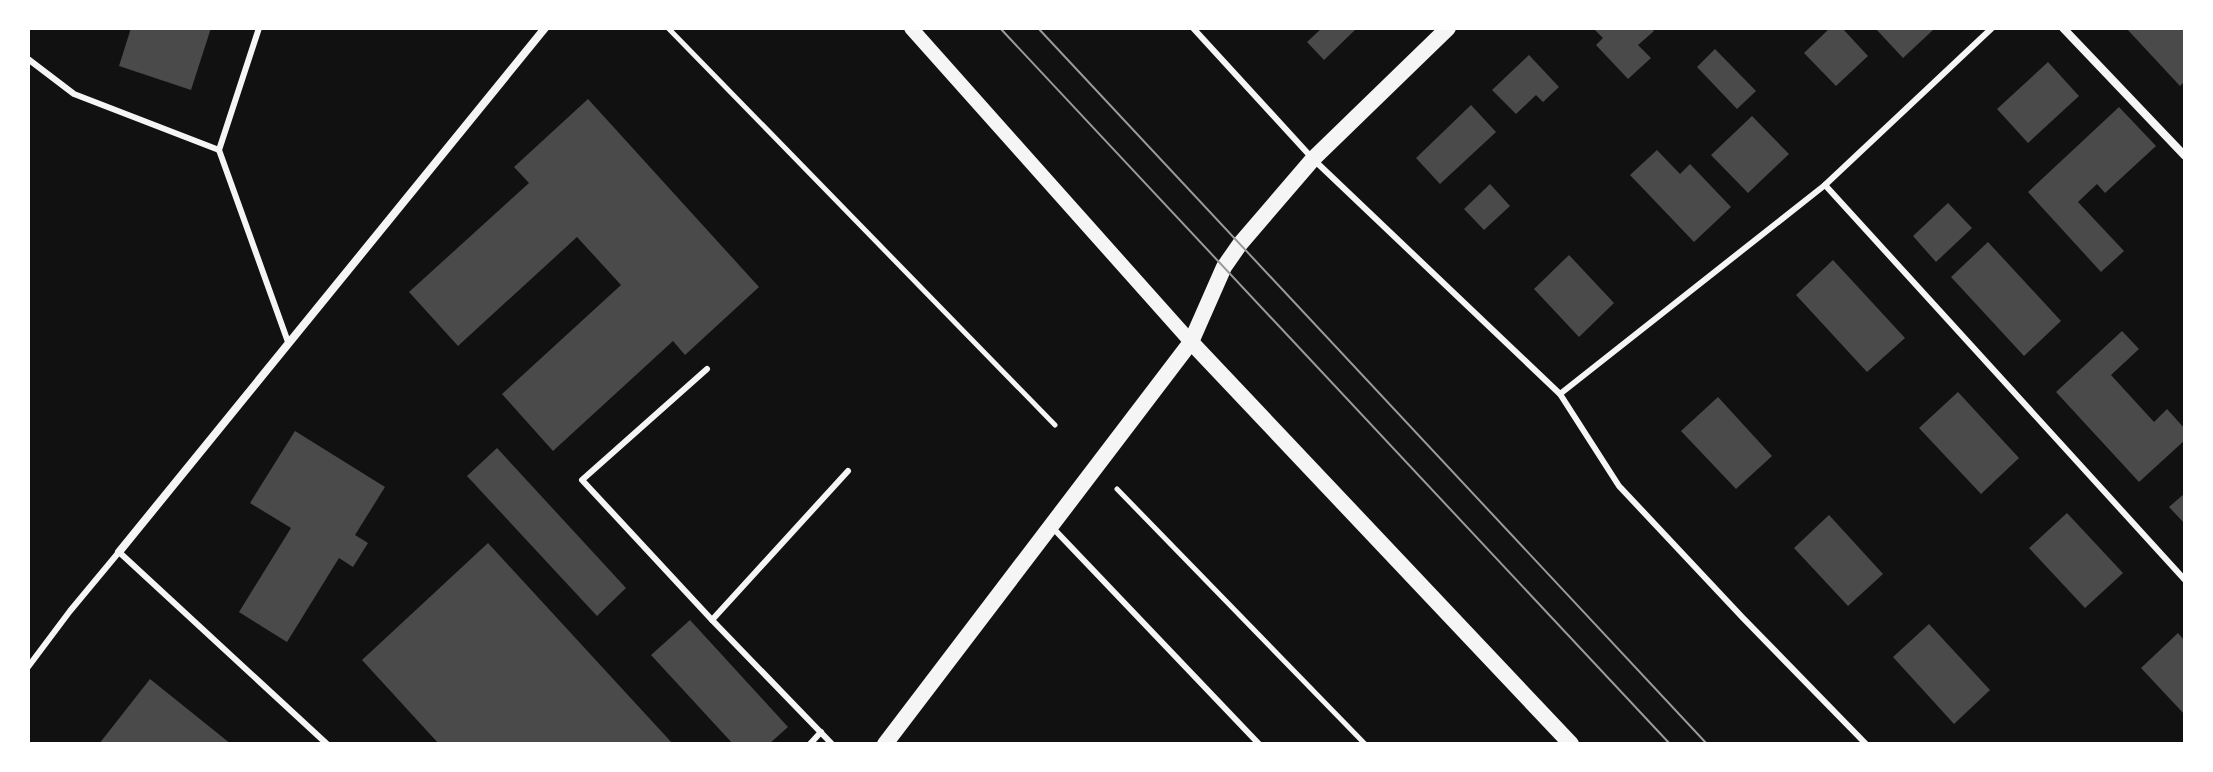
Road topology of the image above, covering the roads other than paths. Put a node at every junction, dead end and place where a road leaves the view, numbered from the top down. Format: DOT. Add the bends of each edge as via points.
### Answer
graph roads {
  1 [pos="259,28"];
  2 [pos="545,28"];
  3 [pos="911,28"];
  4 [pos="1193,28"];
  5 [pos="1448,28"];
  6 [pos="1992,28"];
  7 [pos="2063,28"];
  8 [pos="28,59"];
  9 [pos="219,150"];
  10 [pos="2185,156"];
  11 [pos="1313,159"];
  12 [pos="1825,185"];
  13 [pos="288,342"];
  14 [pos="1191,342"];
  15 [pos="707,369"];
  16 [pos="1560,394"];
  17 [pos="848,471"];
  18 [pos="1051,526"];
  19 [pos="119,552"];
  20 [pos="2185,580"];
  21 [pos="712,620"];
  22 [pos="28,667"];
  23 [pos="821,732"];
  24 [pos="327,744"];
  25 [pos="810,744"];
  26 [pos="832,744"];
  27 [pos="885,744"];
  28 [pos="1259,744"];
  29 [pos="1571,744"];
  30 [pos="1866,744"];
  1 -- 9 [label="lane"];
  2 -- 13 [label="street"];
  3 -- 14 [label="street"];
  4 -- 11 [label="lane"];
  5 -- 11 [label="main road"];
  6 -- 12 [label="lane"];
  7 -- 10 [label="street"];
  8 -- 9 [label="lane" via="74,94"];
  9 -- 13 [label="lane"];
  11 -- 14 [label="main road" via="1224,267"];
  11 -- 16 [label="lane"];
  12 -- 16 [label="lane"];
  12 -- 20 [label="lane"];
  13 -- 19 [label="street"];
  14 -- 18 [label="main road"];
  14 -- 29 [label="main road"];
  15 -- 21 [label="lane" via="582,480"];
  16 -- 30 [label="lane" via="1619,486"];
  17 -- 21 [label="lane"];
  18 -- 27 [label="main road"];
  18 -- 28 [label="lane"];
  19 -- 22 [label="lane"];
  19 -- 24 [label="lane"];
  21 -- 23 [label="lane"];
  23 -- 25 [label="lane"];
  23 -- 26 [label="lane"];
}
